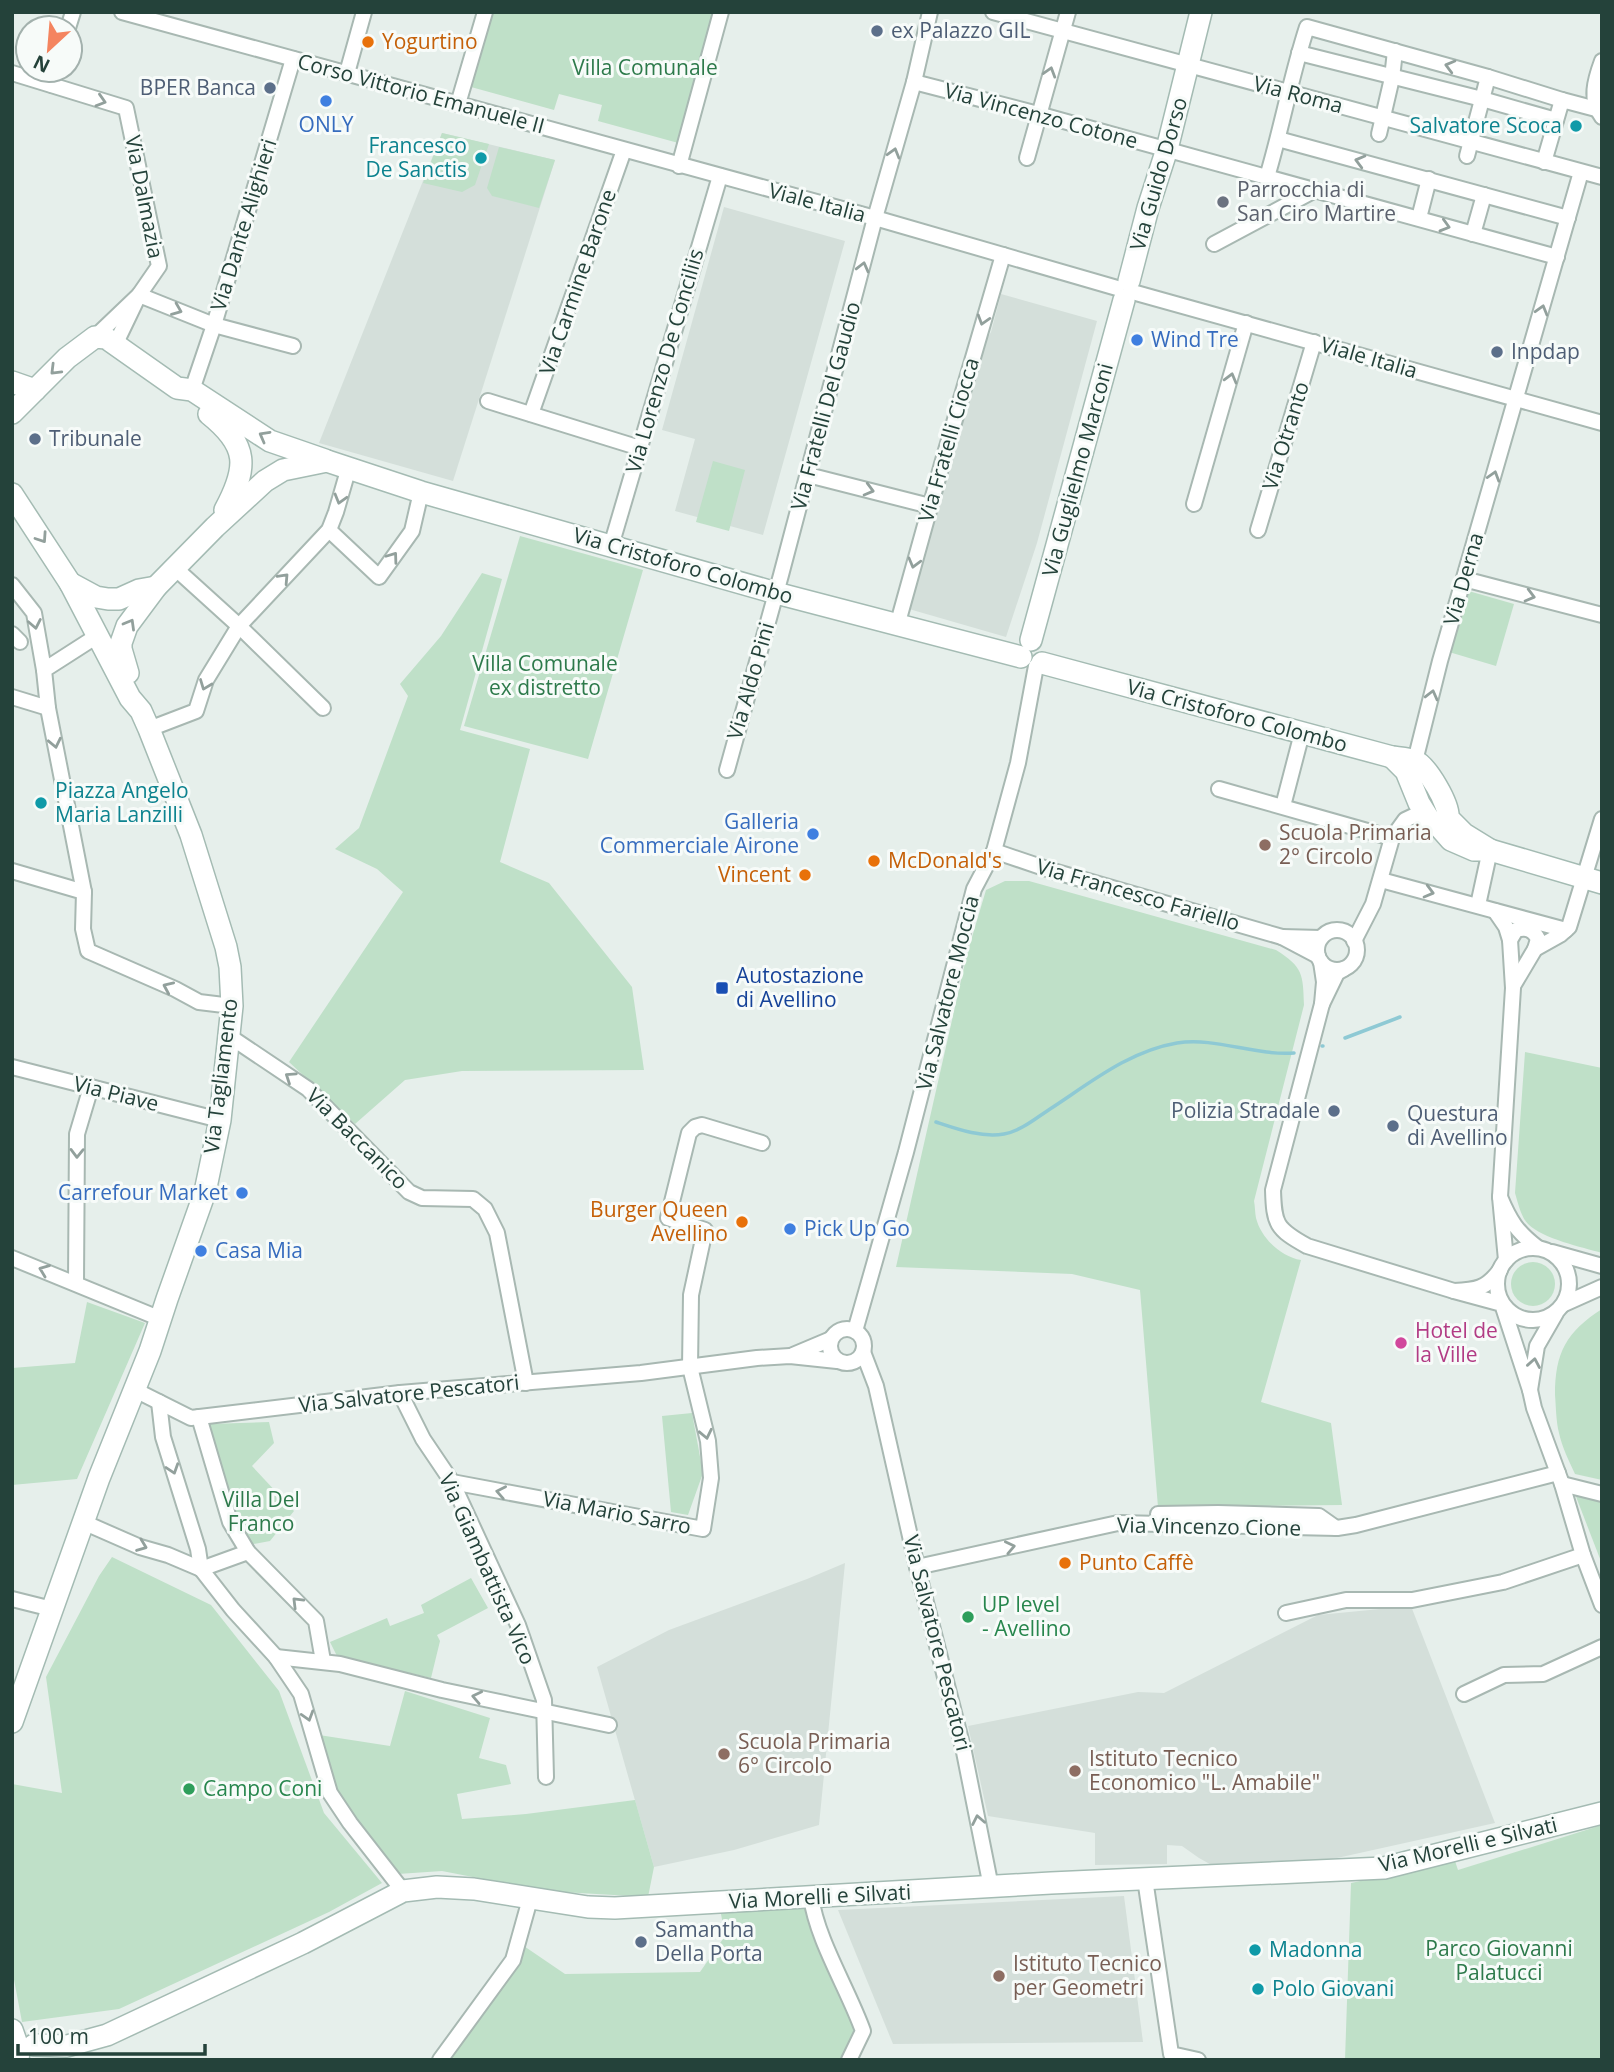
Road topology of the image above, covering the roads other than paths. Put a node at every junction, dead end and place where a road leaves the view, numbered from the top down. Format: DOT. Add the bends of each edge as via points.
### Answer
graph roads {
  1 [pos="364,12"];
  2 [pos="485,12"];
  3 [pos="721,12"];
  4 [pos="930,12"];
  5 [pos="993,12"];
  6 [pos="1068,12"];
  7 [pos="1201,12"];
  8 [pos="125,13"];
  9 [pos="1063,31"];
  10 [pos="1395,51"];
  11 [pos="1299,53"];
  12 [pos="293,59"];
  13 [pos="1602,61"];
  14 [pos="1188,66"];
  15 [pos="12,73"];
  16 [pos="347,74"];
  17 [pos="1488,77"];
  18 [pos="1392,78"];
  19 [pos="914,82"];
  20 [pos="52,85"];
  21 [pos="1290,92"];
  22 [pos="1482,99"];
  23 [pos="1562,100"];
  24 [pos="458,104"];
  25 [pos="1600,111"];
  26 [pos="1038,114"];
  27 [pos="1384,118"];
  28 [pos="1556,120"];
  29 [pos="1379,134"];
  30 [pos="1279,139"];
  31 [pos="1468,148"];
  32 [pos="624,149"];
  33 [pos="1167,149"];
  34 [pos="1549,156"];
  35 [pos="1027,158"];
  36 [pos="679,166"];
  37 [pos="1591,171"];
  38 [pos="720,176"];
  39 [pos="1267,177"];
  40 [pos="1429,179"];
  41 [pos="1315,190"];
  42 [pos="1484,195"];
  43 [pos="1419,218"];
  44 [pos="1568,218"];
  45 [pos="875,219"];
  46 [pos="1473,234"];
  47 [pos="1214,244"];
  48 [pos="1003,255"];
  49 [pos="1557,257"];
  50 [pos="1127,290"];
  51 [pos="139,295"];
  52 [pos="1246,323"];
  53 [pos="214,325"];
  54 [pos="95,337"];
  55 [pos="1314,342"];
  56 [pos="115,345"];
  57 [pos="293,346"];
  58 [pos="12,382"];
  59 [pos="185,389"];
  60 [pos="35,390"];
  61 [pos="1517,399"];
  62 [pos="488,401"];
  63 [pos="12,412"];
  64 [pos="531,414"];
  65 [pos="1602,423"];
  66 [pos="640,448"];
  67 [pos="327,461"];
  68 [pos="349,467"];
  69 [pos="808,475"];
  70 [pos="421,492"];
  71 [pos="12,494"];
  72 [pos="1194,504"];
  73 [pos="930,506"];
  74 [pos="215,527"];
  75 [pos="328,530"];
  76 [pos="1258,530"];
  77 [pos="611,545"];
  78 [pos="175,568"];
  79 [pos="1464,579"];
  80 [pos="70,583"];
  81 [pos="12,585"];
  82 [pos="156,587"];
  83 [pos="776,593"];
  84 [pos="1602,615"];
  85 [pos="239,626"];
  86 [pos="897,626"];
  87 [pos="97,636"];
  88 [pos="1032,657"];
  89 [pos="44,670"];
  90 [pos="12,697"];
  91 [pos="48,708"];
  92 [pos="323,708"];
  93 [pos="145,720"];
  94 [pos="1302,733"];
  95 [pos="1392,757"];
  96 [pos="1415,761"];
  97 [pos="727,769"];
  98 [pos="1219,789"];
  99 [pos="1283,806"];
  100 [pos="1432,808"];
  101 [pos="1602,819"];
  102 [pos="1392,838"];
  103 [pos="1490,850"];
  104 [pos="994,851"];
  105 [pos="12,871"];
  106 [pos="1381,880"];
  107 [pos="1593,880"];
  108 [pos="84,892"];
  109 [pos="1478,905"];
  110 [pos="1495,911"];
  111 [pos="1566,930"];
  112 [pos="1282,937"];
  113 [pos="1321,938"];
  114 [pos="1510,940"];
  115 [pos="1354,941"];
  116 [pos="1535,949"];
  117 [pos="1319,959"];
  118 [pos="1345,968"];
  119 [pos="1513,988"];
  120 [pos="1322,1004"];
  121 [pos="232,1006"];
  122 [pos="229,1036"];
  123 [pos="12,1067"];
  124 [pos="91,1087"];
  125 [pos="220,1120"];
  126 [pos="762,1143"];
  127 [pos="1500,1197"];
  128 [pos="1543,1250"];
  129 [pos="12,1258"];
  130 [pos="1503,1265"];
  131 [pos="1602,1265"];
  132 [pos="76,1283"];
  133 [pos="1602,1287"];
  134 [pos="1454,1291"];
  135 [pos="1502,1304"];
  136 [pos="1560,1308"];
  137 [pos="160,1318"];
  138 [pos="842,1333"];
  139 [pos="790,1356"];
  140 [pos="858,1357"];
  141 [pos="837,1361"];
  142 [pos="690,1367"];
  143 [pos="526,1383"];
  144 [pos="135,1390"];
  145 [pos="1530,1390"];
  146 [pos="400,1393"];
  147 [pos="159,1402"];
  148 [pos="199,1417"];
  149 [pos="1560,1479"];
  150 [pos="452,1482"];
  151 [pos="1602,1494"];
  152 [pos="1158,1514"];
  153 [pos="83,1522"];
  154 [pos="1338,1528"];
  155 [pos="248,1552"];
  156 [pos="1583,1555"];
  157 [pos="917,1567"];
  158 [pos="201,1569"];
  159 [pos="12,1599"];
  160 [pos="1602,1605"];
  161 [pos="52,1609"];
  162 [pos="1286,1613"];
  163 [pos="1602,1647"];
  164 [pos="276,1657"];
  165 [pos="323,1661"];
  166 [pos="1464,1694"];
  167 [pos="544,1712"];
  168 [pos="12,1722"];
  169 [pos="609,1725"];
  170 [pos="546,1777"];
  171 [pos="1602,1813"];
  172 [pos="1145,1879"];
  173 [pos="991,1887"];
  174 [pos="403,1891"];
  175 [pos="811,1897"];
  176 [pos="530,1899"];
  177 [pos="25,2050"];
  178 [pos="440,2060"];
  179 [pos="849,2060"];
  180 [pos="1198,2060"];
  1 -- 16 [label="street"];
  2 -- 24 [label="street"];
  3 -- 36 [label="street"];
  4 -- 19 [label="street, Via Fratelli Del Gaudio"];
  5 -- 9 [label="street, Via Roma"];
  6 -- 9 [label="street"];
  7 -- 14 [label="street, Via Guido Dorso"];
  8 -- 12 [label="street, Corso Vittorio Emanuele II"];
  9 -- 14 [label="street, Via Roma"];
  26 -- 9 [label="street, one-way"];
  10 -- 11 [label="street" via="1307,27"];
  17 -- 10 [label="street, one-way"];
  10 -- 18 [label="street"];
  11 -- 18 [label="street"];
  11 -- 21 [label="street"];
  12 -- 16 [label="street, Corso Vittorio Emanuele II"];
  12 -- 53 [label="street, Via Dante Alighieri"];
  13 -- 25 [label="street" via="1594,84"];
  14 -- 21 [label="street, Via Roma"];
  14 -- 33 [label="street, Via Guido Dorso"];
  15 -- 20 [label="street, Via Dalmazia"];
  16 -- 24 [label="street, Corso Vittorio Emanuele II"];
  17 -- 22 [label="street"];
  17 -- 23 [label="street"];
  18 -- 22 [label="street"];
  18 -- 27 [label="street"];
  19 -- 26 [label="street, Via Vincenzo Cotone"];
  45 -- 19 [label="street, Via Fratelli Del Gaudio, one-way"];
  20 -- 51 [label="street, Via Dalmazia, one-way" via="126,108 159,267"];
  21 -- 27 [label="street, Via Roma"];
  21 -- 30 [label="street"];
  22 -- 28 [label="street"];
  22 -- 31 [label="street"];
  23 -- 25 [label="street"];
  23 -- 28 [label="street"];
  24 -- 32 [label="street, Corso Vittorio Emanuele II"];
  26 -- 33 [label="street, Via Vincenzo Cotone"];
  26 -- 35 [label="street"];
  27 -- 29 [label="street"];
  27 -- 31 [label="street, Via Roma"];
  28 -- 34 [label="street"];
  30 -- 39 [label="street"];
  40 -- 30 [label="street, one-way"];
  31 -- 34 [label="street, Via Roma" via="1523,163"];
  32 -- 36 [label="street, Corso Vittorio Emanuele II"];
  32 -- 64 [label="street, Via Carmine Barone"];
  33 -- 39 [label="street, Via Vincenzo Cotone"];
  33 -- 50 [label="street, Via Guido Dorso"];
  34 -- 37 [label="street, Via Roma"];
  36 -- 38 [label="street, Corso Vittorio Emanuele II"];
  37 -- 44 [label="street, Via Derna"];
  38 -- 45 [label="street, Viale Italia"];
  38 -- 66 [label="street, Via Lorenzo De Conciliis"];
  39 -- 41 [label="street, Via Vincenzo Cotone"];
  40 -- 42 [label="street"];
  40 -- 43 [label="street"];
  41 -- 43 [label="street, Via Vincenzo Cotone" via="1359,195"];
  41 -- 47 [label="street"];
  42 -- 44 [label="street"];
  42 -- 46 [label="street"];
  43 -- 46 [label="street, Via Vincenzo Cotone, one-way"];
  44 -- 49 [label="street, Via Derna"];
  45 -- 48 [label="street, Viale Italia"];
  69 -- 45 [label="street, Via Fratelli Del Gaudio, one-way"];
  46 -- 49 [label="street, Via Vincenzo Cotone"];
  48 -- 50 [label="street, Viale Italia"];
  48 -- 73 [label="street, Via Fratelli Ciocca, one-way"];
  61 -- 49 [label="street, Via Derna, one-way"];
  50 -- 52 [label="street, Viale Italia"];
  50 -- 88 [label="street, Via Guglielmo Marconi"];
  51 -- 53 [label="street, one-way"];
  51 -- 54 [label="street, Via Dalmazia"];
  51 -- 56 [label="street"];
  52 -- 55 [label="street, Viale Italia"];
  72 -- 52 [label="street, one-way"];
  53 -- 57 [label="street"];
  53 -- 59 [label="street, Via Dante Alighieri"];
  54 -- 56 [label="street"];
  54 -- 60 [label="street, one-way"];
  55 -- 61 [label="street, Viale Italia"];
  55 -- 76 [label="street, Via Otranto"];
  56 -- 59 [label="street"];
  58 -- 60 [label="street"];
  67 -- 59 [label="street, Via Cristoforo Colombo, one-way" via="270,441"];
  59 -- 74 [label="street" via="225,427 239,448 242,468 238,486"];
  60 -- 63 [label="street"];
  61 -- 65 [label="street, Viale Italia"];
  79 -- 61 [label="street, Via Derna, one-way"];
  62 -- 64 [label="street"];
  64 -- 66 [label="street"];
  66 -- 77 [label="street, Via Lorenzo De Conciliis"];
  67 -- 68 [label="street, Via Cristoforo Colombo"];
  67 -- 74 [label="street" via="283,470"];
  68 -- 70 [label="street, Via Cristoforo Colombo"];
  68 -- 75 [label="street, one-way"];
  69 -- 73 [label="street, one-way"];
  69 -- 83 [label="street, Via Fratelli Del Gaudio"];
  75 -- 70 [label="street, one-way" via="379,577 412,531"];
  70 -- 77 [label="street, Via Cristoforo Colombo"];
  71 -- 80 [label="street, Via Tagliamento, one-way"];
  73 -- 86 [label="street, Via Fratelli Ciocca, one-way"];
  74 -- 78 [label="street"];
  85 -- 75 [label="street, one-way"];
  77 -- 83 [label="street, Via Cristoforo Colombo"];
  78 -- 82 [label="street"];
  78 -- 85 [label="street"];
  79 -- 84 [label="street, one-way"];
  96 -- 79 [label="street, Via Derna, one-way"];
  80 -- 82 [label="street" via="108,599"];
  80 -- 87 [label="street, Via Tagliamento"];
  81 -- 89 [label="street, one-way" via="34,613"];
  93 -- 82 [label="street, one-way" via="121,643 127,626"];
  83 -- 86 [label="street, Via Cristoforo Colombo"];
  83 -- 97 [label="street, Via Aldo Pini"];
  85 -- 92 [label="street"];
  85 -- 93 [label="street, one-way" via="206,680 196,710"];
  86 -- 88 [label="street, Via Cristoforo Colombo"];
  87 -- 89 [label="street"];
  87 -- 93 [label="street, Via Tagliamento"];
  88 -- 94 [label="street, Via Cristoforo Colombo"];
  88 -- 104 [label="street, Via Salvatore Moccia" via="1018,763"];
  89 -- 91 [label="street"];
  90 -- 91 [label="street"];
  91 -- 108 [label="street, one-way"];
  93 -- 121 [label="street, Via Tagliamento" via="191,835 219,923 230,967"];
  94 -- 95 [label="street, Via Cristoforo Colombo"];
  94 -- 99 [label="street"];
  95 -- 96 [label="street, Via Cristoforo Colombo"];
  95 -- 100 [label="street"];
  96 -- 100 [label="street" via="1425,768"];
  98 -- 99 [label="street"];
  99 -- 102 [label="street"];
  100 -- 102 [label="street" via="1405,820"];
  100 -- 103 [label="street" via="1451,840 1474,850"];
  101 -- 107 [label="street"];
  102 -- 106 [label="street"];
  103 -- 107 [label="street"];
  103 -- 109 [label="street"];
  104 -- 112 [label="street, Via Francesco Fariello"];
  104 -- 138 [label="street, Via Salvatore Moccia" via="974,889 870,1280"];
  105 -- 108 [label="street"];
  106 -- 109 [label="street, one-way"];
  106 -- 115 [label="street"];
  107 -- 111 [label="street"];
  121 -- 108 [label="street, one-way" via="199,1002 88,951 83,929"];
  109 -- 110 [label="street"];
  110 -- 111 [label="street"];
  110 -- 114 [label="street"];
  111 -- 116 [label="street"];
  112 -- 113 [label="street, Via Francesco Fariello"];
  112 -- 117 [label="street, Via Francesco Fariello"];
  113 -- 115 [label="street" via="1338,930"];
  113 -- 117 [label="street"];
  114 -- 116 [label="street" via="1516,930 1531,930 1538,939"];
  114 -- 119 [label="street"];
  115 -- 118 [label="street" via="1354,960"];
  116 -- 119 [label="street"];
  117 -- 118 [label="street" via="1332,969"];
  117 -- 120 [label="street"];
  118 -- 120 [label="street" via="1337,974"];
  119 -- 127 [label="street"];
  120 -- 134 [label="street" via="1273,1190 1273,1214 1286,1234 1307,1246"];
  121 -- 122 [label="street, Via Tagliamento"];
  122 -- 125 [label="street, Via Tagliamento"];
  143 -- 122 [label="street, Via Baccanico, one-way" via="497,1233 485,1209 473,1199 422,1198 410,1192 308,1089"];
  123 -- 124 [label="street, Via Piave"];
  124 -- 125 [label="street, Via Piave"];
  124 -- 132 [label="street, one-way" via="77,1134"];
  125 -- 137 [label="street, Via Tagliamento" via="205,1192"];
  126 -- 142 [label="street" via="702,1125 689,1133 668,1218 705,1230 691,1295"];
  127 -- 128 [label="street" via="1517,1231"];
  127 -- 130 [label="street"];
  128 -- 130 [label="street" via="1515,1253"];
  128 -- 131 [label="street"];
  128 -- 136 [label="street" via="1566,1269 1569,1293"];
  132 -- 129 [label="street, one-way"];
  130 -- 134 [label="street" via="1482,1287"];
  130 -- 135 [label="street" via="1497,1281"];
  132 -- 137 [label="street"];
  133 -- 136 [label="street"];
  134 -- 135 [label="street"];
  135 -- 136 [label="street" via="1533,1321"];
  135 -- 145 [label="street"];
  145 -- 136 [label="street, one-way" via="1537,1346"];
  137 -- 144 [label="street, Via Tagliamento"];
  138 -- 139 [label="street, Via Salvatore Pescatori"];
  138 -- 140 [label="street" via="863,1340"];
  138 -- 141 [label="street" via="829,1345"];
  139 -- 141 [label="street, Via Salvatore Pescatori"];
  139 -- 142 [label="street, Via Salvatore Pescatori"];
  140 -- 141 [label="street" via="845,1364"];
  140 -- 157 [label="street, Via Salvatore Pescatori" via="878,1399"];
  142 -- 143 [label="street, Via Salvatore Pescatori"];
  142 -- 150 [label="street, Via Mario Sarro, one-way" via="708,1441 710,1478 702,1529"];
  143 -- 146 [label="street, Via Salvatore Pescatori"];
  144 -- 147 [label="street, Via Salvatore Pescatori"];
  144 -- 153 [label="street, Via Tagliamento"];
  145 -- 149 [label="street"];
  146 -- 148 [label="street, Via Salvatore Pescatori"];
  146 -- 150 [label="street, Via Giambattista Vico"];
  147 -- 148 [label="street, Via Salvatore Pescatori" via="191,1418"];
  147 -- 158 [label="street, one-way" via="163,1437"];
  148 -- 155 [label="street" via="230,1521"];
  149 -- 151 [label="street"];
  149 -- 154 [label="street, Via Vincenzo Cione"];
  149 -- 156 [label="street"];
  150 -- 167 [label="street, Via Giambattista Vico" via="518,1625"];
  152 -- 154 [label="street, Via Vincenzo Cione" via="1319,1516"];
  153 -- 158 [label="street, one-way"];
  153 -- 161 [label="street, Via Tagliamento"];
  157 -- 154 [label="street, Via Vincenzo Cione, one-way" via="1118,1523"];
  155 -- 158 [label="street"];
  165 -- 155 [label="street, one-way" via="316,1621"];
  156 -- 160 [label="street"];
  156 -- 162 [label="street" via="1503,1582 1412,1601 1346,1600"];
  173 -- 157 [label="street, Via Salvatore Pescatori, one-way" via="964,1752"];
  158 -- 164 [label="street"];
  159 -- 161 [label="street"];
  161 -- 168 [label="street, Via Tagliamento"];
  163 -- 166 [label="street" via="1543,1674 1504,1675"];
  164 -- 165 [label="street"];
  164 -- 174 [label="street, one-way" via="301,1694 330,1793"];
  167 -- 165 [label="street, one-way"];
  167 -- 169 [label="street"];
  167 -- 170 [label="street, Via Giambattista Vico"];
  171 -- 172 [label="street, Via Morelli e Silvati" via="1384,1868"];
  172 -- 173 [label="street, Via Morelli e Silvati"];
  172 -- 180 [label="street" via="1171,2054"];
  173 -- 175 [label="street, Via Morelli e Silvati"];
  174 -- 176 [label="street, Via Morelli e Silvati" via="474,1889"];
  174 -- 177 [label="street, Via Morelli e Silvati" via="107,2035 67,2046"];
  175 -- 176 [label="street, Via Morelli e Silvati" via="615,1908"];
  175 -- 179 [label="street" via="814,1917 863,2031"];
  176 -- 178 [label="street" via="513,1960"];
}
